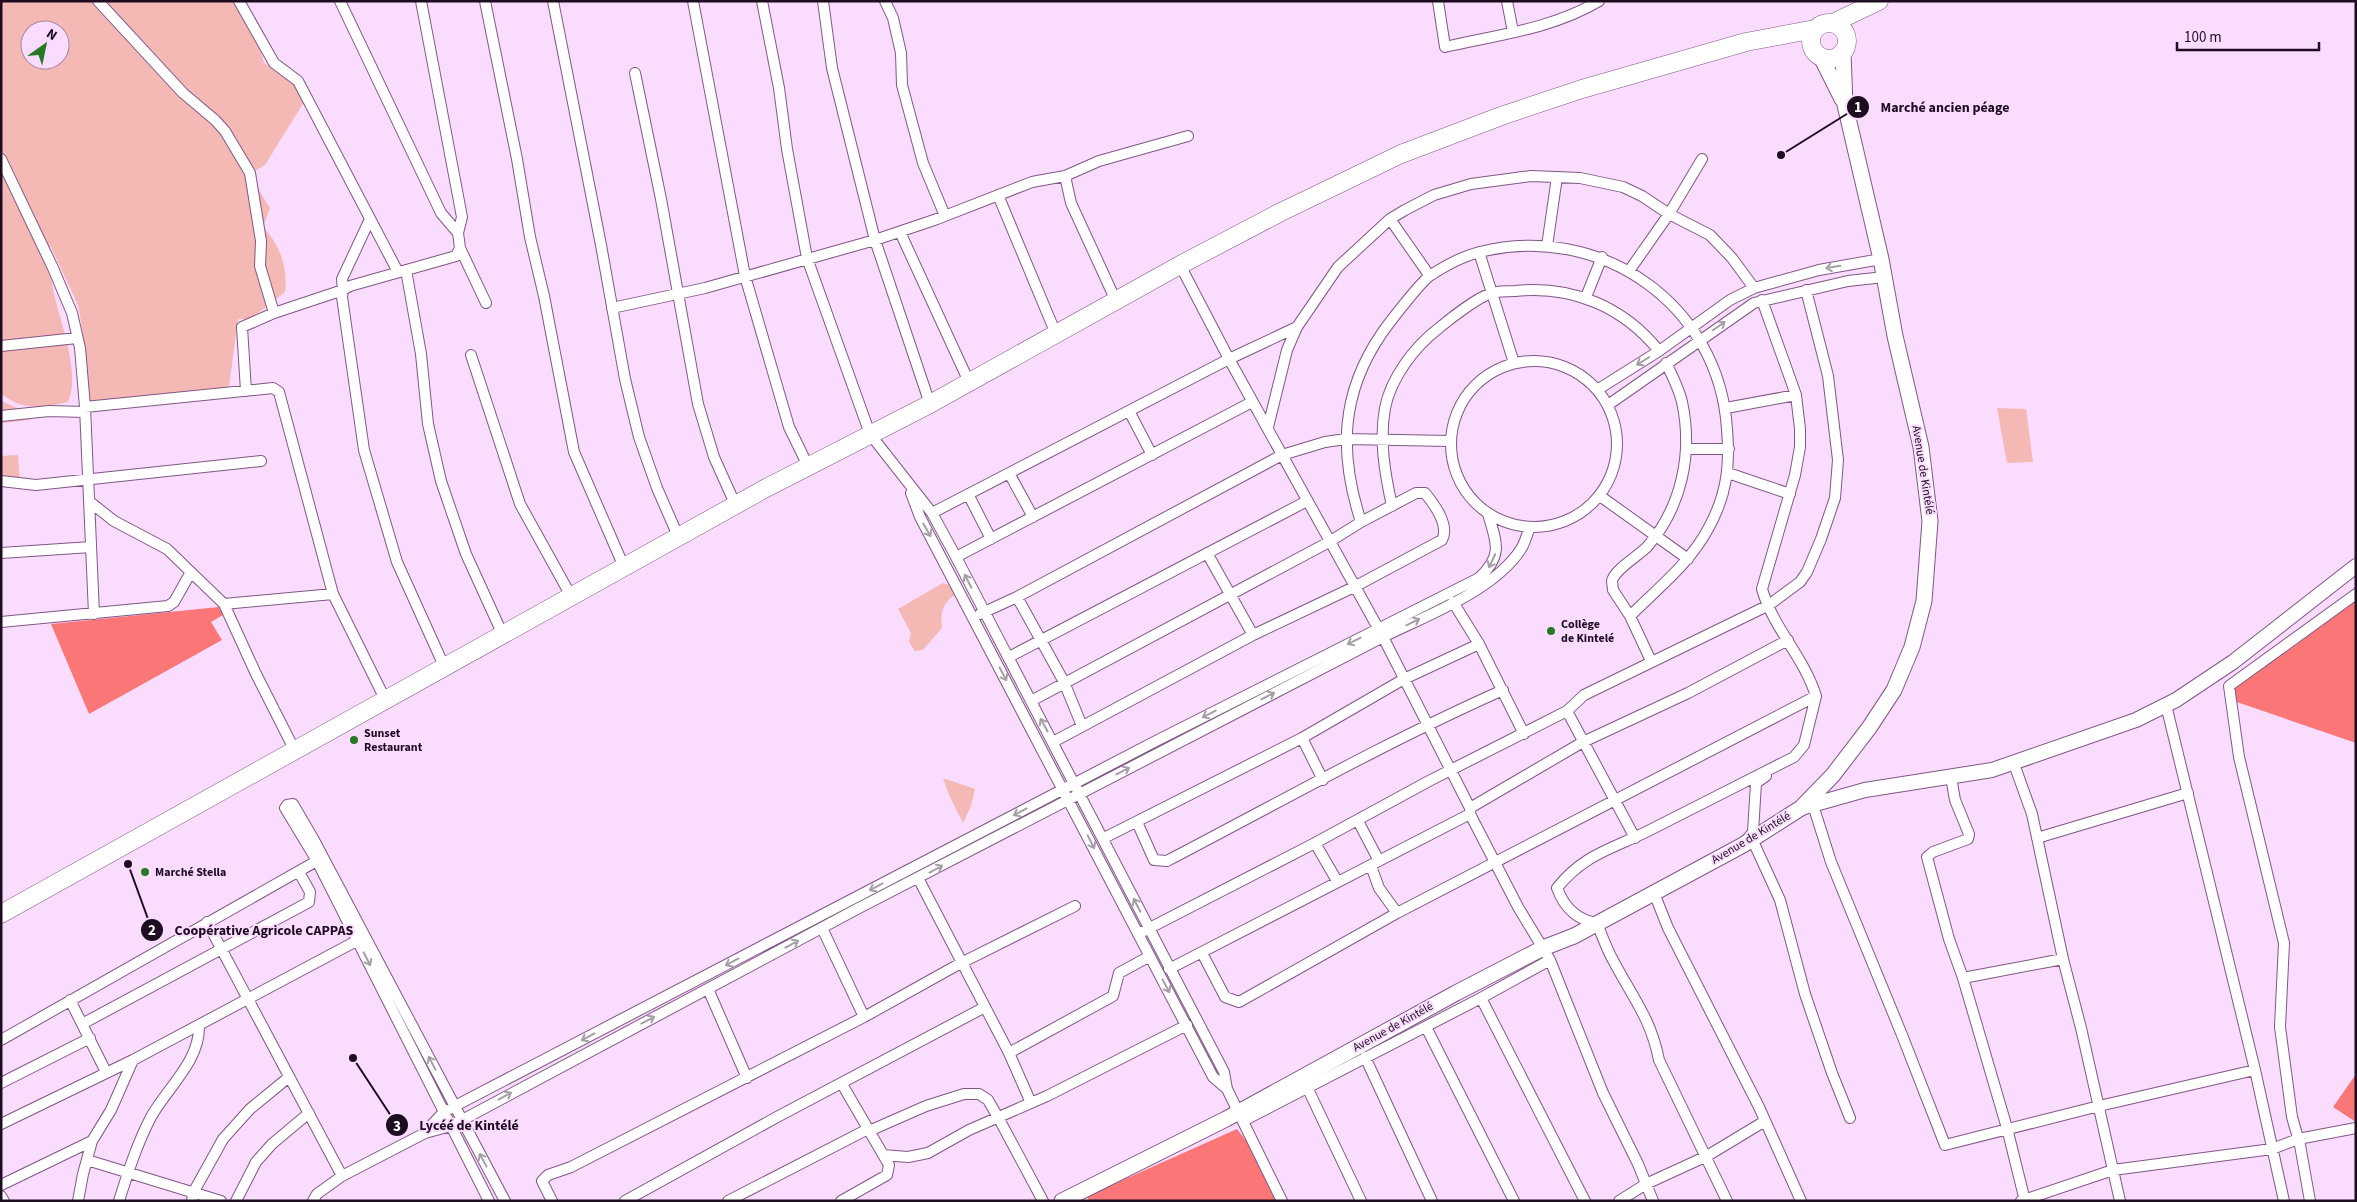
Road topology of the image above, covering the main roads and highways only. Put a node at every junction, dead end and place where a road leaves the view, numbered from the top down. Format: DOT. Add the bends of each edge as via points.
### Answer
graph roads {
  1 [pos="1876,3"];
  2 [pos="1839,28"];
  3 [pos="1813,35"];
  4 [pos="1843,52"];
  5 [pos="1821,57"];
  6 [pos="1844,105"];
  7 [pos="1,914"];
  8 [pos="1062,1201"];
  1 -- 2 [label="highway"];
  2 -- 3 [label="highway" via="1823,24"];
  2 -- 4 [label="highway" via="1846,42"];
  3 -- 5 [label="highway" via="1814,51"];
  3 -- 7 [label="highway" via="1746,42 1582,89 1401,154 1279,213 930,404 678,536"];
  4 -- 5 [label="highway" via="1831,58"];
  4 -- 6 [label="main road, Avenue de Kintélé"];
  5 -- 6 [label="main road, Avenue de Kintélé"];
  6 -- 8 [label="main road, Avenue de Kintélé" via="1922,448 1930,505 1924,601 1912,647 1894,690 1807,807 1547,954 1240,1116"];
}
